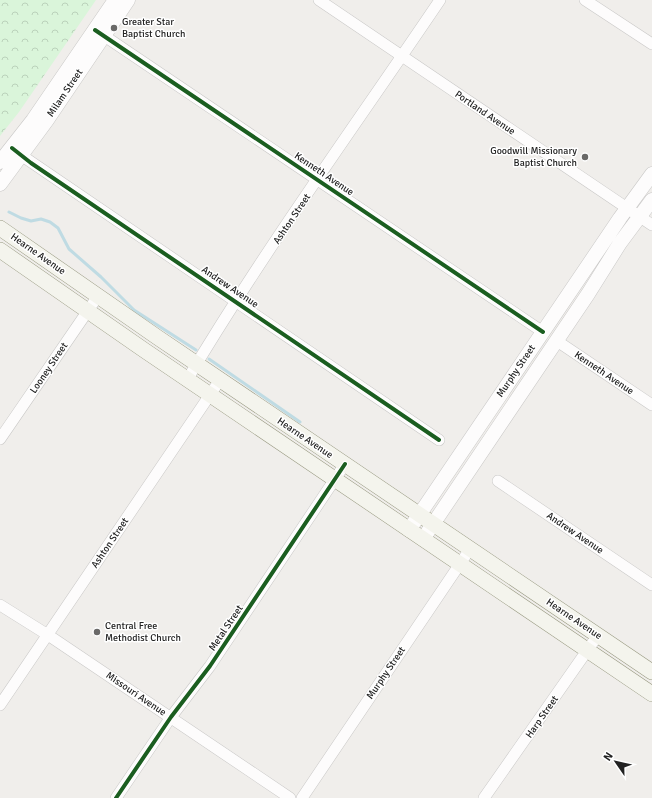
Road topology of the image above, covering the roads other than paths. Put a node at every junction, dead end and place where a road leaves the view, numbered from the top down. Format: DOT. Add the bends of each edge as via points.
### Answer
graph roads {
  1 [pos="115,0"];
  2 [pos="128,0"];
  3 [pos="319,0"];
  4 [pos="440,0"];
  5 [pos="585,0"];
  6 [pos="100,33"];
  7 [pos="652,44"];
  8 [pos="402,56"];
  9 [pos="17,152"];
  10 [pos="0,162"];
  11 [pos="652,174"];
  12 [pos="318,180"];
  13 [pos="0,184"];
  14 [pos="652,200"];
  15 [pos="627,209"];
  16 [pos="639,217"];
  17 [pos="652,225"];
  18 [pos="0,228"];
  19 [pos="0,250"];
  20 [pos="98,296"];
  21 [pos="236,301"];
  22 [pos="88,311"];
  23 [pos="543,332"];
  24 [pos="557,341"];
  25 [pos="197,364"];
  26 [pos="187,380"];
  27 [pos="220,380"];
  28 [pos="210,395"];
  29 [pos="652,405"];
  30 [pos="0,439"];
  31 [pos="439,440"];
  32 [pos="345,464"];
  33 [pos="335,480"];
  34 [pos="498,481"];
  35 [pos="419,514"];
  36 [pos="433,524"];
  37 [pos="409,530"];
  38 [pos="423,539"];
  39 [pos="470,549"];
  40 [pos="460,564"];
  41 [pos="652,585"];
  42 [pos="0,605"];
  43 [pos="48,635"];
  44 [pos="598,635"];
  45 [pos="587,650"];
  46 [pos="625,653"];
  47 [pos="614,668"];
  48 [pos="652,672"];
  49 [pos="652,694"];
  50 [pos="0,705"];
  51 [pos="171,717"];
  52 [pos="116,798"];
  53 [pos="290,798"];
  54 [pos="302,798"];
  55 [pos="484,798"];
  1 -- 6 [label="street, Milam Street"];
  2 -- 6 [label="street, Milam Street"];
  3 -- 8 [label="street, Portland Avenue"];
  4 -- 8 [label="street, Ashton Street"];
  5 -- 7 [label="street"];
  6 -- 9 [label="street, Milam Street"];
  6 -- 12 [label="street, Kenneth Avenue"];
  8 -- 12 [label="street, Ashton Street"];
  8 -- 15 [label="street, Portland Avenue"];
  9 -- 10 [label="street, Milam Street"];
  9 -- 13 [label="street, Milam Street"];
  9 -- 21 [label="street, Andrew Avenue"];
  11 -- 15 [label="street, Murphy Street"];
  12 -- 21 [label="street, Ashton Street"];
  12 -- 23 [label="street, Kenneth Avenue"];
  14 -- 16 [label="street, Murphy Street"];
  15 -- 16 [label="street, Portland Avenue"];
  15 -- 23 [label="street, Murphy Street"];
  16 -- 17 [label="street, Portland Avenue"];
  16 -- 24 [label="street, Murphy Street" via="608,260"];
  18 -- 20 [label="main road, Hearne Avenue"];
  19 -- 22 [label="main road, Hearne Avenue"];
  20 -- 22 [label="street, Looney Street"];
  20 -- 25 [label="main road, Hearne Avenue"];
  21 -- 25 [label="street, Ashton Street"];
  21 -- 31 [label="street, Andrew Avenue"];
  22 -- 26 [label="main road, Hearne Avenue"];
  22 -- 30 [label="street, Looney Street"];
  23 -- 35 [label="street, Murphy Street"];
  24 -- 29 [label="street, Kenneth Avenue"];
  24 -- 36 [label="street, Murphy Street"];
  25 -- 26 [label="street, Ashton Street"];
  25 -- 27 [label="main road, Hearne Avenue"];
  26 -- 28 [label="main road, Hearne Avenue"];
  27 -- 28 [label="street, Ashton Street"];
  27 -- 32 [label="main road, Hearne Avenue"];
  28 -- 33 [label="main road, Hearne Avenue"];
  28 -- 43 [label="street, Ashton Street"];
  32 -- 33 [label="street, Metal Street"];
  32 -- 35 [label="main road, Hearne Avenue"];
  33 -- 37 [label="main road, Hearne Avenue"];
  33 -- 51 [label="street, Metal Street" via="210,666"];
  34 -- 41 [label="street, Andrew Avenue"];
  35 -- 36 [label="main road, Hearne Avenue"];
  35 -- 37 [label="street, Murphy Street"];
  36 -- 38 [label="street, Murphy Street"];
  36 -- 39 [label="main road, Hearne Avenue"];
  37 -- 38 [label="main road, Hearne Avenue"];
  38 -- 40 [label="main road, Hearne Avenue"];
  39 -- 40 [label="street, Murphy Street"];
  39 -- 44 [label="main road, Hearne Avenue"];
  40 -- 45 [label="main road, Hearne Avenue"];
  40 -- 54 [label="street, Murphy Street"];
  42 -- 43 [label="street, Missouri Avenue"];
  43 -- 50 [label="street, Ashton Street"];
  43 -- 51 [label="street, Missouri Avenue"];
  44 -- 45 [label="street, Harp Street"];
  44 -- 46 [label="main road, Hearne Avenue"];
  45 -- 47 [label="main road, Hearne Avenue"];
  45 -- 55 [label="street, Harp Street"];
  46 -- 47 [label="street"];
  46 -- 48 [label="main road, Hearne Avenue"];
  47 -- 49 [label="main road, Hearne Avenue"];
  51 -- 52 [label="street, Metal Street"];
  51 -- 53 [label="street, Missouri Avenue"];
}
